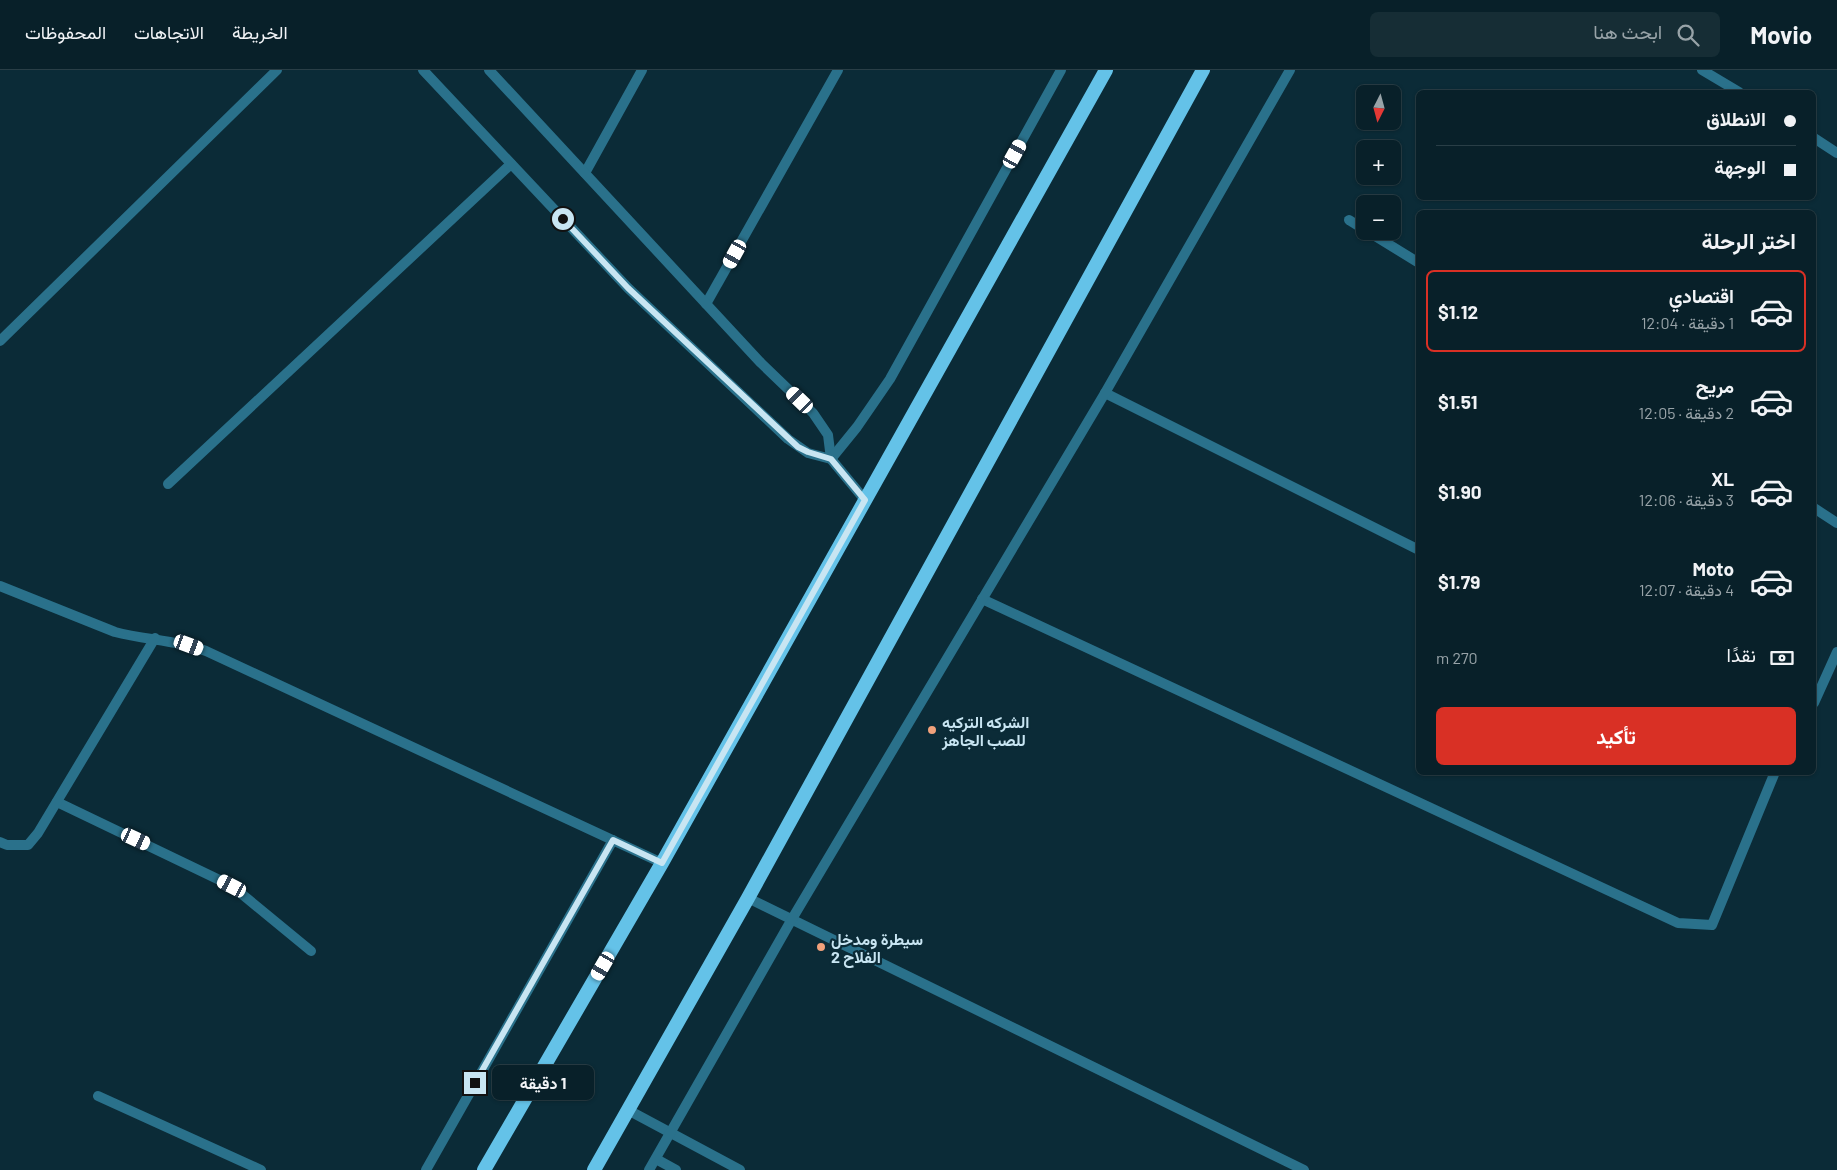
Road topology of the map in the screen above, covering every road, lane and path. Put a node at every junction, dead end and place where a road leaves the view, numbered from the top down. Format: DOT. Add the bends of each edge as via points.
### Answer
graph roads {
  1 [pos="277,70"];
  2 [pos="423,70"];
  3 [pos="489,70"];
  4 [pos="642,70"];
  5 [pos="838,70"];
  6 [pos="1061,70"];
  7 [pos="1106,70"];
  8 [pos="1203,70"];
  9 [pos="1290,70"];
  10 [pos="1702,70"];
  11 [pos="1736,90"];
  12 [pos="1816,139"];
  13 [pos="1837,153"];
  14 [pos="511,164"];
  15 [pos="585,173"];
  16 [pos="1349,220"];
  17 [pos="1356,225"];
  18 [pos="1381,240"];
  19 [pos="1416,261"];
  20 [pos="706,304"];
  21 [pos="0,341"];
  22 [pos="1105,393"];
  23 [pos="831,459"];
  24 [pos="168,484"];
  25 [pos="865,500"];
  26 [pos="1816,509"];
  27 [pos="1837,523"];
  28 [pos="1416,548"];
  29 [pos="0,586"];
  30 [pos="982,599"];
  31 [pos="155,638"];
  32 [pos="1837,652"];
  33 [pos="1816,699"];
  34 [pos="1774,775"];
  35 [pos="57,802"];
  36 [pos="613,840"];
  37 [pos="0,842"];
  38 [pos="662,863"];
  39 [pos="748,898"];
  40 [pos="792,919"];
  41 [pos="311,951"];
  42 [pos="98,1096"];
  43 [pos="628,1110"];
  44 [pos="671,1132"];
  45 [pos="656,1159"];
  46 [pos="261,1170"];
  47 [pos="426,1170"];
  48 [pos="484,1170"];
  49 [pos="594,1170"];
  50 [pos="649,1170"];
  51 [pos="676,1170"];
  52 [pos="740,1170"];
  53 [pos="1304,1170"];
  1 -- 21 [label="street"];
  2 -- 14 [label="street"];
  3 -- 15 [label="street"];
  4 -- 15 [label="street"];
  5 -- 20 [label="street"];
  6 -- 23 [label="street" via="890,379 858,427"];
  7 -- 25 [label="highway"];
  8 -- 39 [label="highway"];
  9 -- 22 [label="street"];
  10 -- 11 [label="street"];
  12 -- 13 [label="street"];
  14 -- 23 [label="street" via="628,288 760,413 798,447"];
  14 -- 24 [label="street"];
  15 -- 20 [label="street"];
  16 -- 17 [label="street"];
  18 -- 19 [label="street"];
  20 -- 23 [label="street" via="822,423 831,447"];
  22 -- 28 [label="street"];
  22 -- 30 [label="street"];
  23 -- 25 [label="street"];
  25 -- 38 [label="highway"];
  26 -- 27 [label="street"];
  29 -- 31 [label="street" via="115,632"];
  30 -- 34 [label="street" via="1678,923 1712,926"];
  30 -- 40 [label="street"];
  31 -- 35 [label="street"];
  31 -- 36 [label="street" via="206,651"];
  32 -- 33 [label="street"];
  35 -- 37 [label="street" via="28,845"];
  35 -- 41 [label="street" via="232,886"];
  36 -- 38 [label="street"];
  36 -- 47 [label="street"];
  38 -- 48 [label="highway"];
  39 -- 40 [label="street"];
  39 -- 43 [label="highway"];
  40 -- 44 [label="street"];
  40 -- 53 [label="street"];
  42 -- 46 [label="street"];
  43 -- 44 [label="street"];
  43 -- 49 [label="highway"];
  44 -- 45 [label="street"];
  44 -- 52 [label="street"];
  45 -- 50 [label="street"];
  45 -- 51 [label="street"];
}
